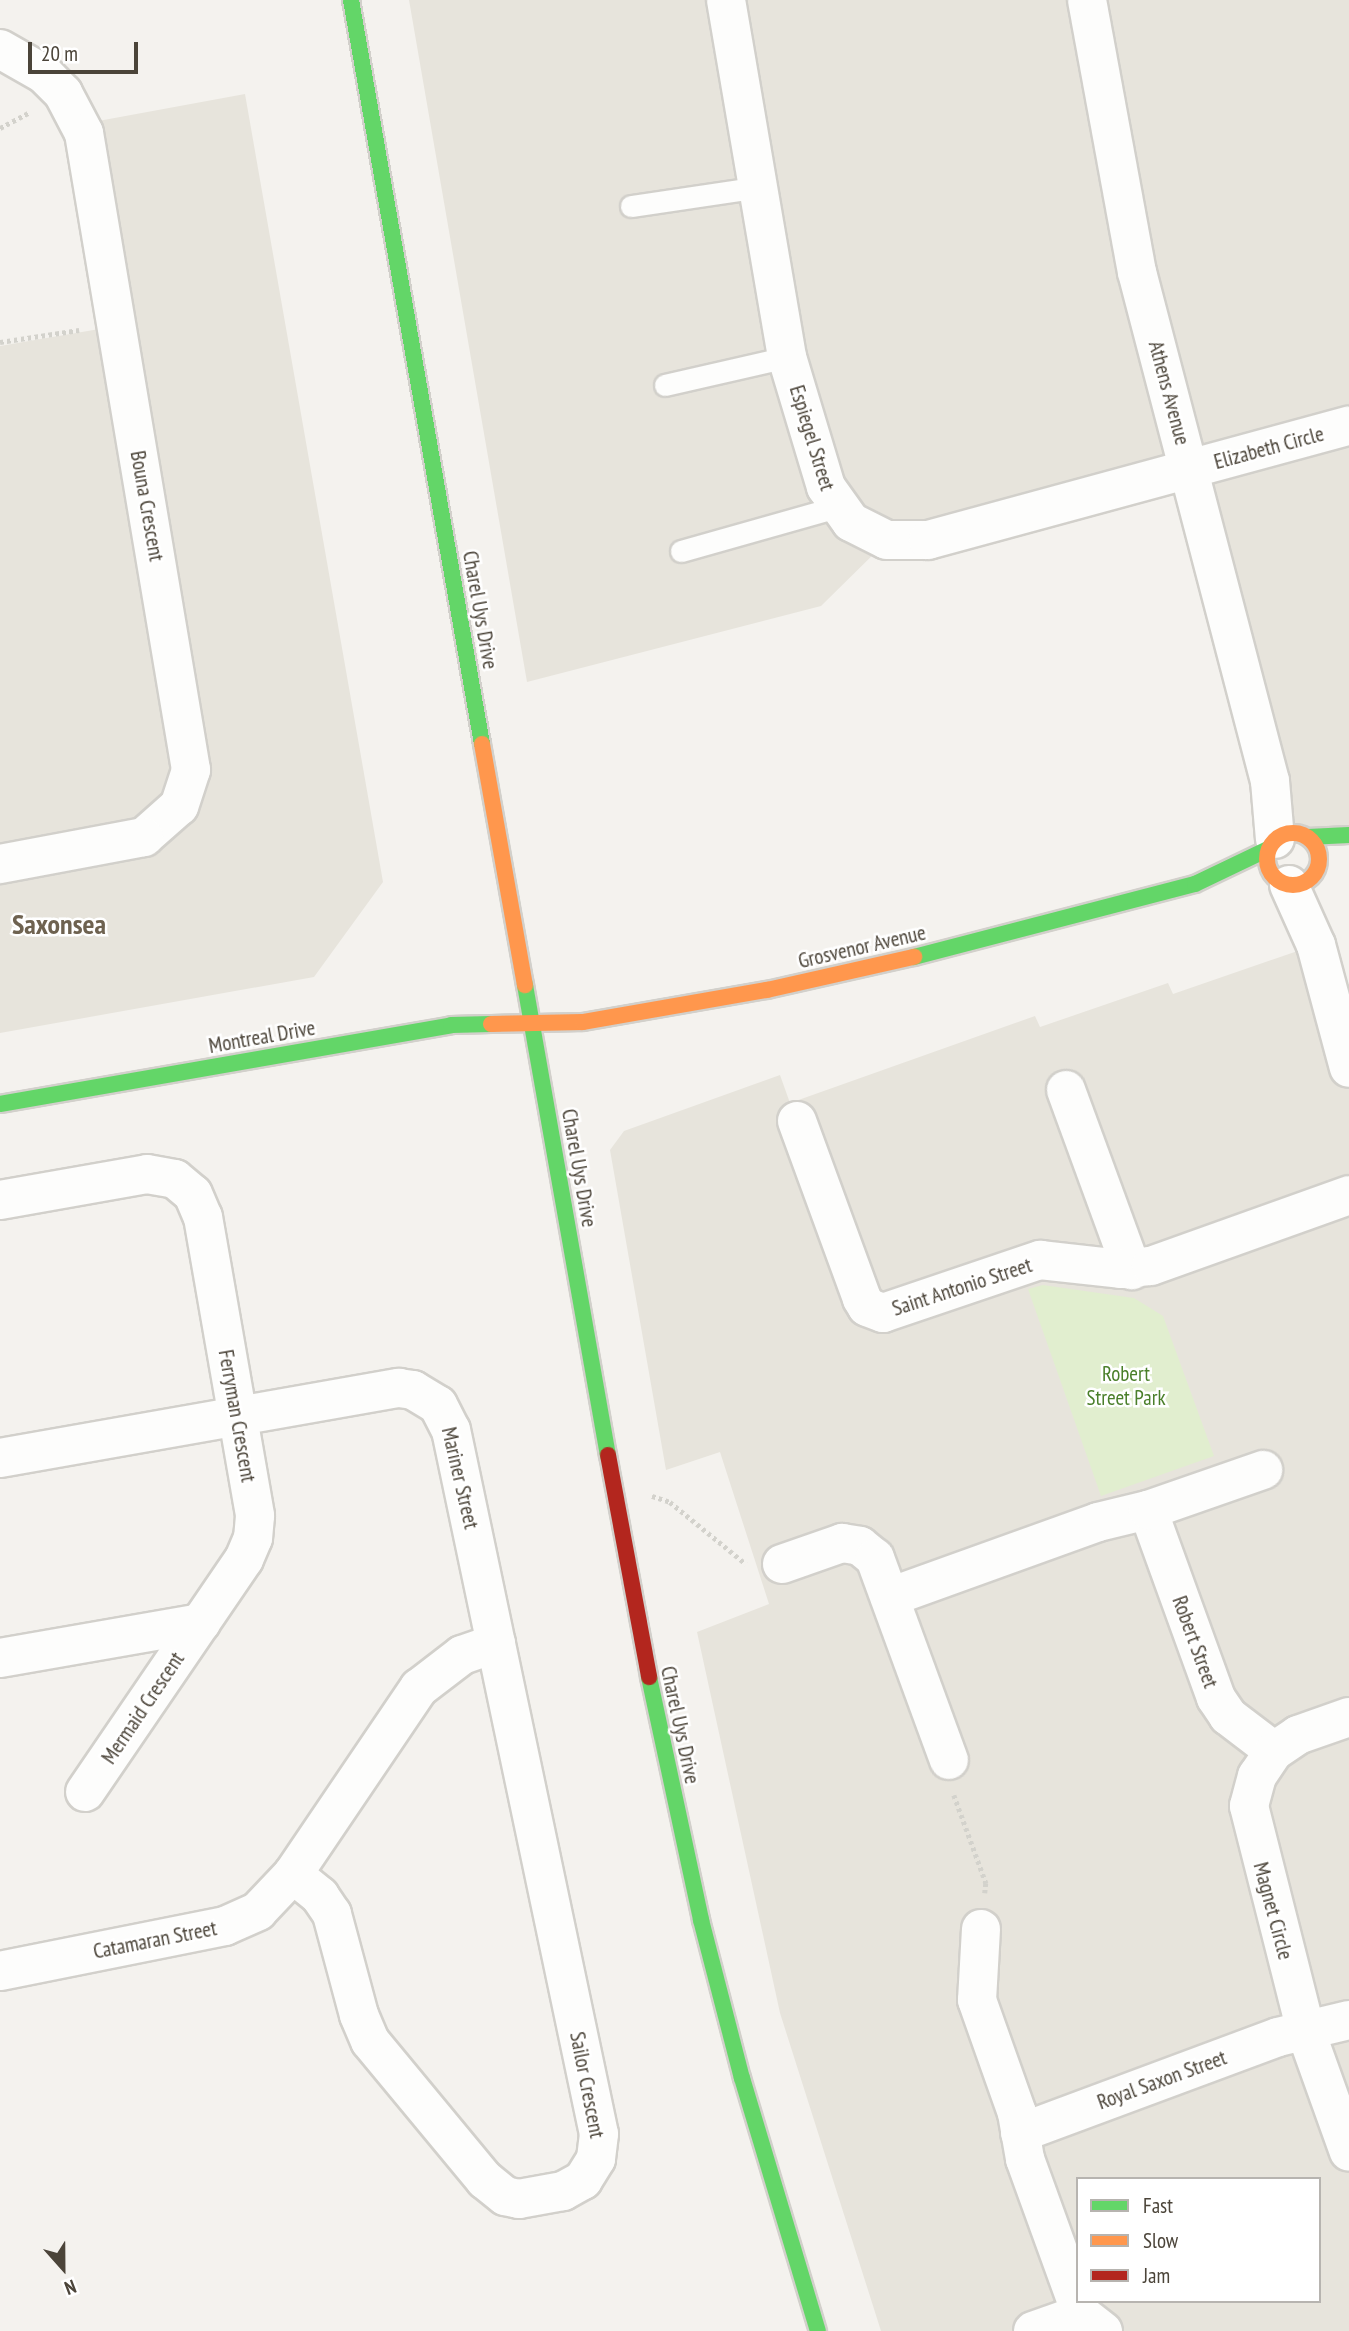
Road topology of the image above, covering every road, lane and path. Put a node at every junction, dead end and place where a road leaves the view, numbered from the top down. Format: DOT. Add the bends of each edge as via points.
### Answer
graph roads {
  1 [pos="351,0"];
  2 [pos="726,0"];
  3 [pos="1087,0"];
  4 [pos="0,50"];
  5 [pos="758,187"];
  6 [pos="631,206"];
  7 [pos="114,325"];
  8 [pos="0,342"];
  9 [pos="787,357"];
  10 [pos="666,385"];
  11 [pos="1349,426"];
  12 [pos="1189,469"];
  13 [pos="836,507"];
  14 [pos="681,551"];
  15 [pos="1349,835"];
  16 [pos="1287,839"];
  17 [pos="0,864"];
  18 [pos="1307,874"];
  19 [pos="1195,884"];
  20 [pos="533,1025"];
  21 [pos="1349,1068"];
  22 [pos="1066,1090"];
  23 [pos="0,1104"];
  24 [pos="797,1121"];
  25 [pos="1349,1195"];
  26 [pos="0,1200"];
  27 [pos="1132,1270"];
  28 [pos="237,1416"];
  29 [pos="0,1458"];
  30 [pos="1262,1470"];
  31 [pos="612,1483"];
  32 [pos="1148,1510"];
  33 [pos="782,1564"];
  34 [pos="890,1597"];
  35 [pos="201,1623"];
  36 [pos="496,1643"];
  37 [pos="0,1658"];
  38 [pos="1349,1717"];
  39 [pos="1274,1751"];
  40 [pos="949,1760"];
  41 [pos="85,1792"];
  42 [pos="293,1874"];
  43 [pos="981,1929"];
  44 [pos="0,1971"];
  45 [pos="1349,2020"];
  46 [pos="1306,2032"];
  47 [pos="1020,2133"];
  48 [pos="1349,2152"];
  49 [pos="1076,2283"];
  50 [pos="1084,2303"];
  51 [pos="1092,2322"];
  52 [pos="818,2331"];
  53 [pos="1033,2331"];
  1 -- 20 [label="main road, Charel Uys Drive"];
  2 -- 5 [label="street, Espiegel Street"];
  3 -- 12 [label="street, Athens Avenue" via="1137,272"];
  4 -- 7 [label="street, Bouna Crescent" via="44,74 63,93 84,133"];
  5 -- 6 [label="lane"];
  5 -- 9 [label="street, Espiegel Street"];
  7 -- 8 [label="path"];
  7 -- 17 [label="street, Bouna Crescent" via="191,751 188,789 170,819 144,837"];
  9 -- 10 [label="lane"];
  9 -- 13 [label="street, Espiegel Street"];
  11 -- 12 [label="street, Elizabeth Circle"];
  12 -- 13 [label="street, Espiegel Street" via="907,543 868,533"];
  12 -- 16 [label="street, Athens Avenue"];
  13 -- 14 [label="lane"];
  15 -- 16 [label="main road, Grosvenor Avenue"];
  16 -- 18 [label="main road" via="1320,857"];
  16 -- 18 [label="main road" via="1266,860"];
  16 -- 19 [label="main road, Grosvenor Avenue"];
  18 -- 19 [label="main road, Grosvenor Avenue"];
  18 -- 21 [label="street" via="1316,945"];
  19 -- 20 [label="main road, Grosvenor Avenue" via="900,961 780,987 583,1022"];
  20 -- 23 [label="main road, Montreal Drive" via="451,1025"];
  20 -- 31 [label="main road, Charel Uys Drive"];
  22 -- 27 [label="street"];
  24 -- 27 [label="street, Saint Antonio Street" via="862,1299 874,1311 891,1311 1040,1260"];
  25 -- 27 [label="street, Saint Antonio Street"];
  26 -- 28 [label="street, Ferryman Crescent" via="147,1174 185,1186 203,1217"];
  28 -- 29 [label="street, Mariner Street"];
  28 -- 35 [label="street, Ferryman Crescent" via="255,1516 253,1538"];
  28 -- 36 [label="street, Mariner Street" via="399,1388 413,1390 438,1405 451,1430"];
  30 -- 32 [label="street"];
  31 -- 33 [label="path" via="670,1502 743,1564"];
  31 -- 52 [label="main road, Charel Uys Drive" via="701,1920 741,2078"];
  32 -- 34 [label="street" via="1098,1522"];
  32 -- 39 [label="street, Robert Street" via="1216,1698 1228,1716"];
  33 -- 34 [label="street" via="842,1543 860,1546 875,1558"];
  34 -- 40 [label="street"];
  35 -- 37 [label="street"];
  35 -- 41 [label="street, Mermaid Crescent"];
  36 -- 42 [label="street" via="462,1655 419,1688"];
  36 -- 42 [label="street, Sailor Crescent" via="599,2134 596,2160 583,2180 563,2191 519,2199 505,2196 485,2180 370,2041 332,1914 320,1896"];
  38 -- 39 [label="street, Magnet Circle" via="1298,1735"];
  39 -- 46 [label="street, Magnet Circle" via="1251,1791 1249,1822"];
  40 -- 43 [label="path" via="948,1776 986,1883"];
  42 -- 44 [label="street, Catamaran Street" via="258,1910 225,1926"];
  43 -- 47 [label="street" via="977,2000"];
  45 -- 46 [label="street, Royal Saxon Street"];
  46 -- 47 [label="street, Royal Saxon Street" via="1278,2037"];
  46 -- 48 [label="street, Magnet Circle"];
  47 -- 49 [label="street" via="1025,2159"];
  50 -- 51 [label="street"];
  51 -- 53 [label="street"];
}
